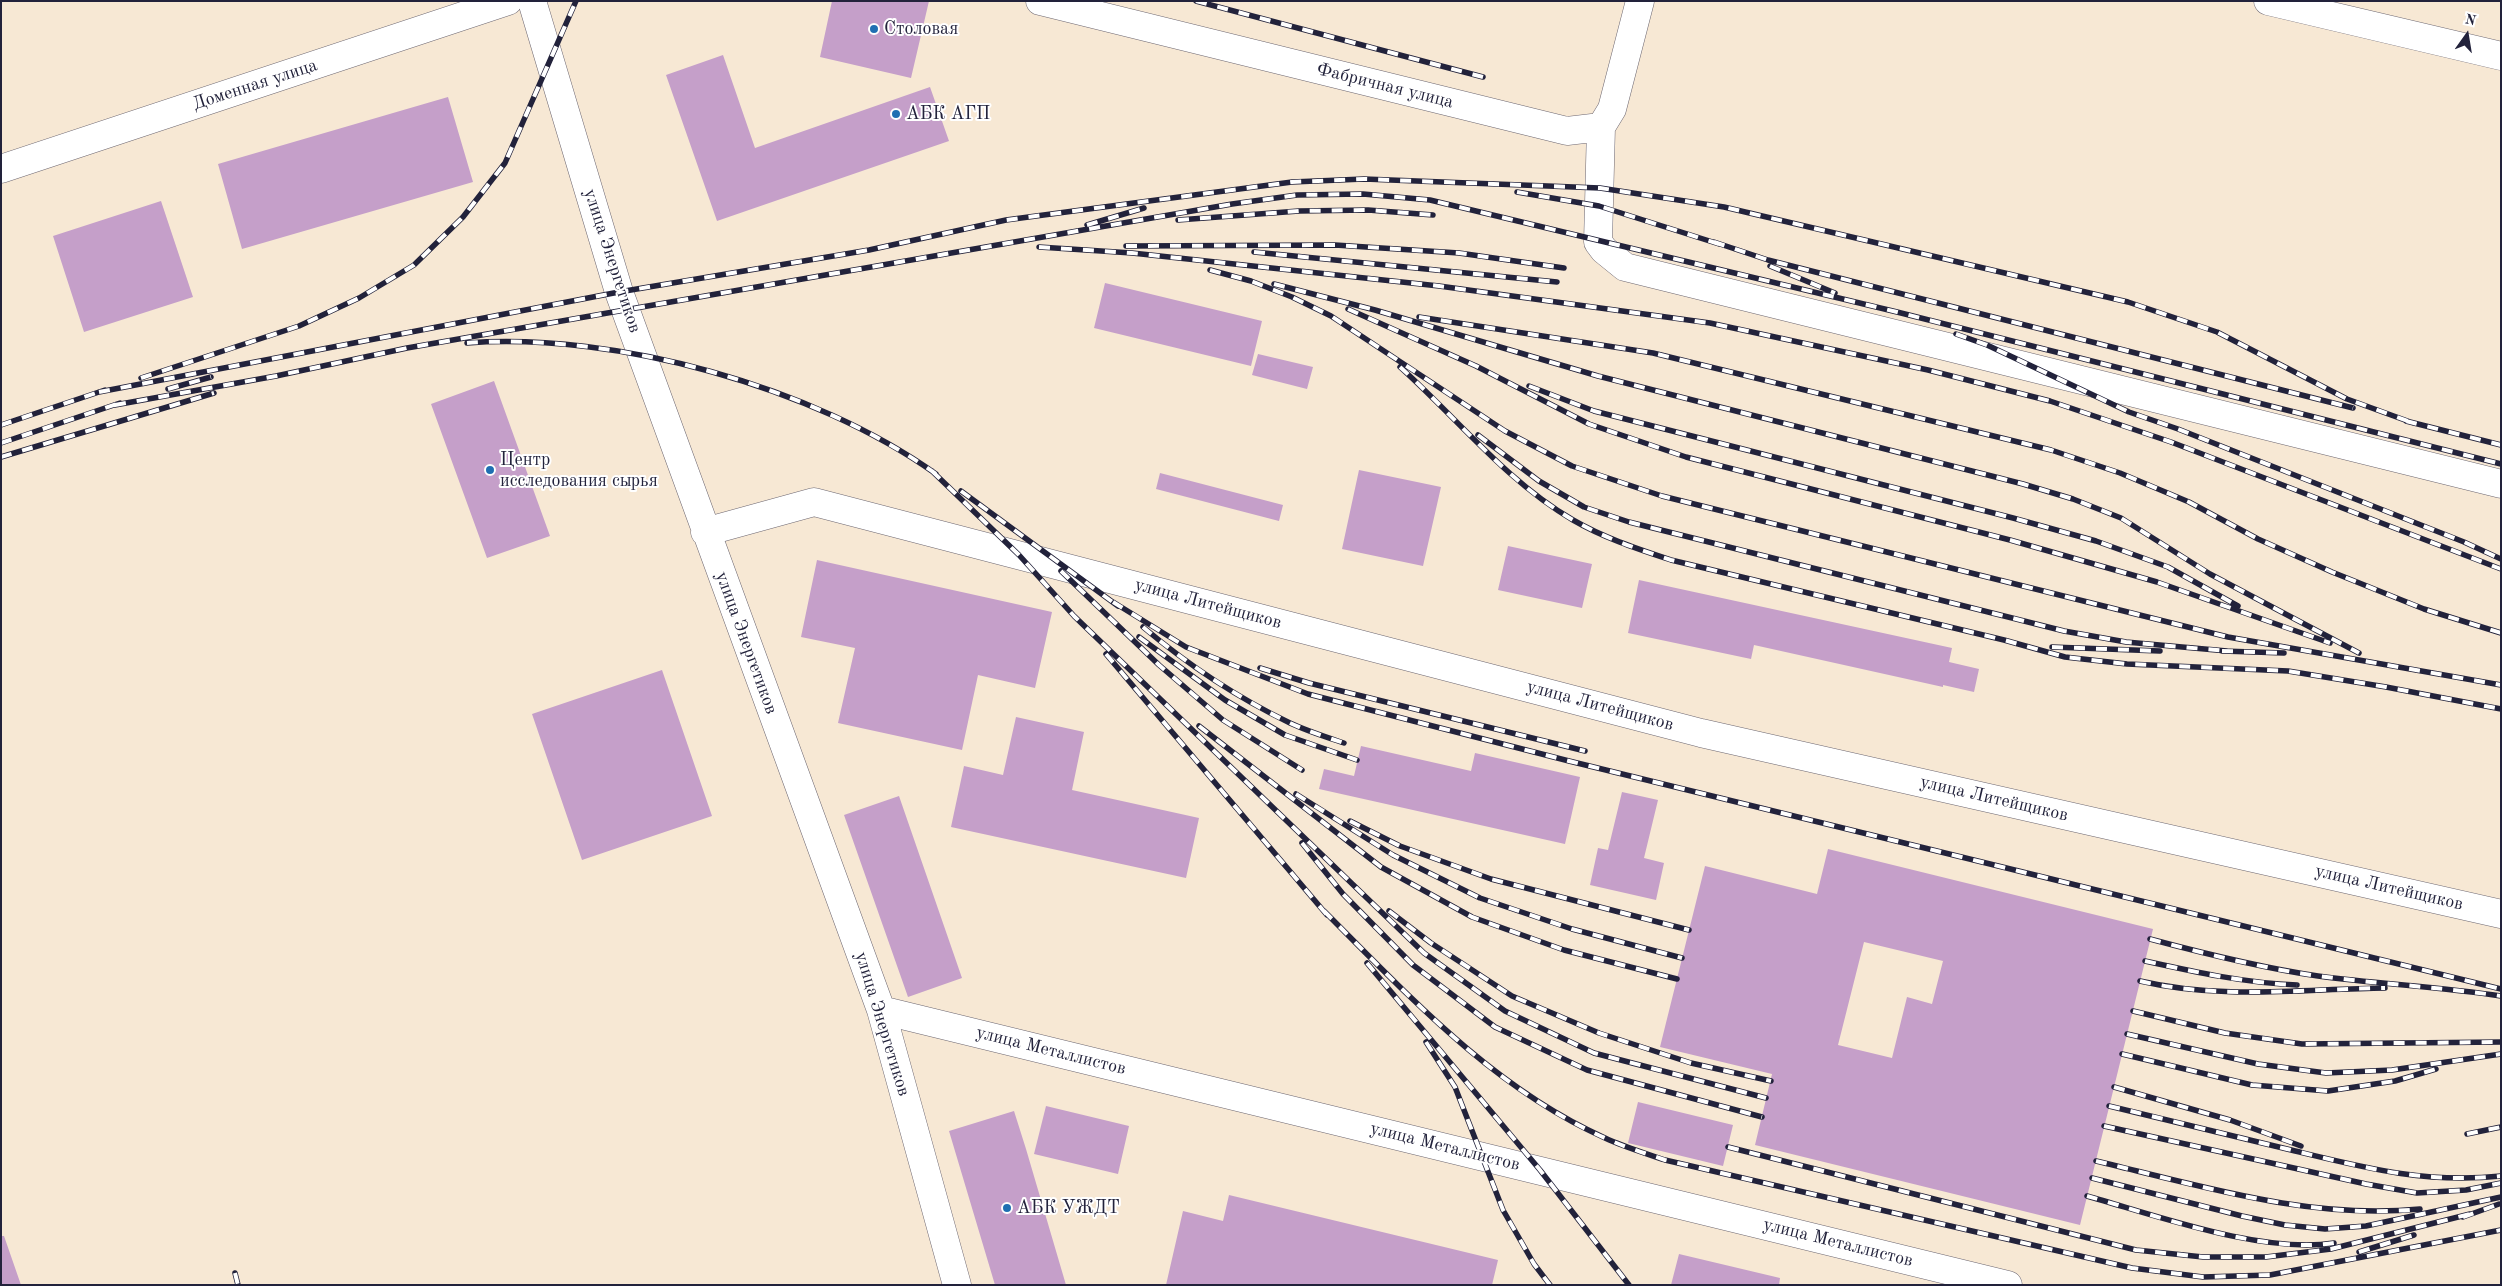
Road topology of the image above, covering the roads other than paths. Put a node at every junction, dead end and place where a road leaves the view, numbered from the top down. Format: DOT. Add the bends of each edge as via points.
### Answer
graph roads {
  1 [pos="508,1"];
  2 [pos="532,1"];
  3 [pos="1040,1"];
  4 [pos="1640,1"];
  5 [pos="2268,1"];
  6 [pos="2501,56"];
  7 [pos="1601,127"];
  8 [pos="1,168"];
  9 [pos="2501,484"];
  10 [pos="705,532"];
  11 [pos="2501,914"];
  12 [pos="881,1010"];
  13 [pos="957,1285"];
  14 [pos="2008,1285"];
  1 -- 8 [label="street, Доменная улица"];
  2 -- 10 [label="street, улица Энергетиков" via="619,292"];
  3 -- 7 [label="street, Фабричная улица" via="1567,131"];
  4 -- 7 [label="street" via="1612,108"];
  5 -- 6 [label="street"];
  7 -- 9 [label="street" via="1598,242 1625,267"];
  10 -- 11 [label="street, улица Литейщиков" via="814,502 1701,733"];
  10 -- 12 [label="street, улица Энергетиков"];
  12 -- 13 [label="street, улица Энергетиков"];
  12 -- 14 [label="street, улица Металлистов"];
}
